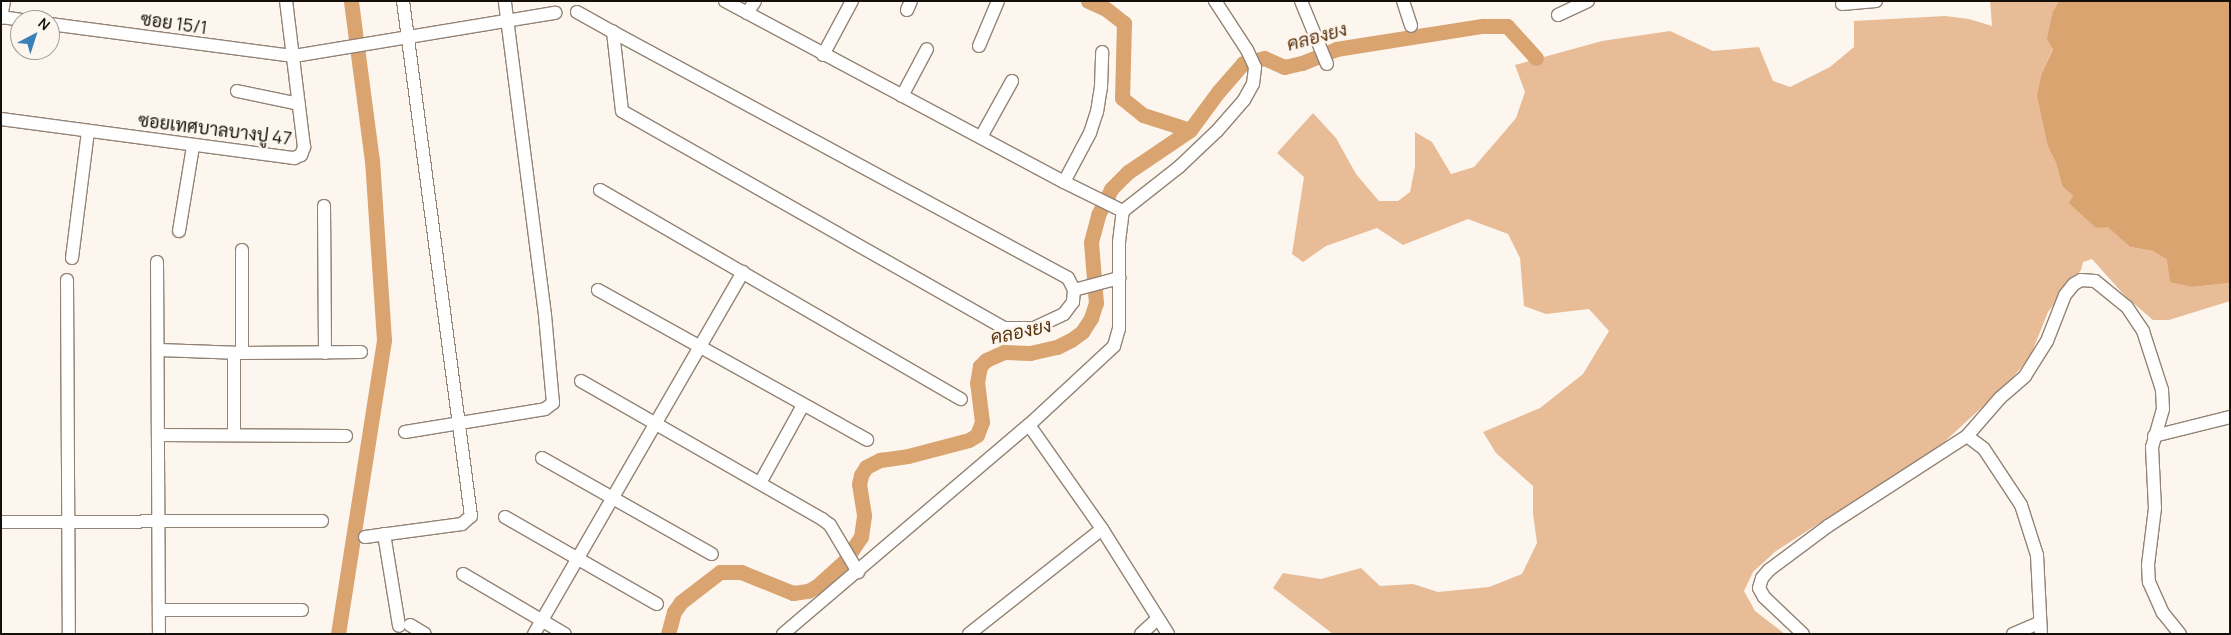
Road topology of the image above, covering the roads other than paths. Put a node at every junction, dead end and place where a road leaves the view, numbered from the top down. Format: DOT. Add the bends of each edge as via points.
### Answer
graph roads {
  1 [pos="4,1"];
  2 [pos="286,1"];
  3 [pos="403,1"];
  4 [pos="505,1"];
  5 [pos="725,1"];
  6 [pos="754,1"];
  7 [pos="852,1"];
  8 [pos="998,1"];
  9 [pos="1215,1"];
  10 [pos="1302,1"];
  11 [pos="1403,1"];
  12 [pos="1588,1"];
  13 [pos="1876,1"];
  14 [pos="1842,4"];
  15 [pos="577,12"];
  16 [pos="555,13"];
  17 [pos="747,13"];
  18 [pos="1558,15"];
  19 [pos="1,18"];
  20 [pos="508,22"];
  21 [pos="60,25"];
  22 [pos="1411,26"];
  23 [pos="613,32"];
  24 [pos="408,38"];
  25 [pos="979,46"];
  26 [pos="927,49"];
  27 [pos="1102,52"];
  28 [pos="823,55"];
  29 [pos="294,56"];
  30 [pos="1324,58"];
  31 [pos="1012,81"];
  32 [pos="237,91"];
  33 [pos="902,96"];
  34 [pos="299,104"];
  35 [pos="1,119"];
  36 [pos="88,131"];
  37 [pos="981,137"];
  38 [pos="193,146"];
  39 [pos="1064,182"];
  40 [pos="600,190"];
  41 [pos="324,206"];
  42 [pos="1113,206"];
  43 [pos="179,230"];
  44 [pos="242,250"];
  45 [pos="72,258"];
  46 [pos="157,262"];
  47 [pos="743,272"];
  48 [pos="1119,278"];
  49 [pos="67,280"];
  50 [pos="598,290"];
  51 [pos="1074,290"];
  52 [pos="700,347"];
  53 [pos="159,350"];
  54 [pos="361,352"];
  55 [pos="238,353"];
  56 [pos="325,353"];
  57 [pos="580,381"];
  58 [pos="961,399"];
  59 [pos="804,405"];
  60 [pos="2230,417"];
  61 [pos="459,423"];
  62 [pos="656,424"];
  63 [pos="1029,425"];
  64 [pos="405,432"];
  65 [pos="159,435"];
  66 [pos="234,435"];
  67 [pos="346,436"];
  68 [pos="1967,436"];
  69 [pos="2154,436"];
  70 [pos="867,440"];
  71 [pos="542,458"];
  72 [pos="760,483"];
  73 [pos="613,499"];
  74 [pos="505,517"];
  75 [pos="68,521"];
  76 [pos="160,521"];
  77 [pos="322,521"];
  78 [pos="1,522"];
  79 [pos="1102,529"];
  80 [pos="384,534"];
  81 [pos="365,537"];
  82 [pos="712,554"];
  83 [pos="578,559"];
  84 [pos="856,569"];
  85 [pos="463,574"];
  86 [pos="656,604"];
  87 [pos="159,610"];
  88 [pos="302,610"];
  89 [pos="1158,618"];
  90 [pos="543,620"];
  91 [pos="2040,628"];
  92 [pos="977,631"];
  93 [pos="69,634"];
  94 [pos="159,634"];
  95 [pos="425,634"];
  96 [pos="534,634"];
  97 [pos="565,634"];
  98 [pos="784,634"];
  99 [pos="1141,634"];
  100 [pos="1168,634"];
  101 [pos="1803,634"];
  102 [pos="2013,634"];
  103 [pos="2180,634"];
  1 -- 19 [label="street"];
  2 -- 29 [label="street, ซอยเทศบาลบางปู 47"];
  3 -- 24 [label="street"];
  4 -- 20 [label="street"];
  5 -- 17 [label="street"];
  6 -- 17 [label="street"];
  7 -- 28 [label="street"];
  8 -- 25 [label="street"];
  9 -- 42 [label="street" via="1255,67 1253,84 1244,100 1217,131 1179,167"];
  10 -- 30 [label="street"];
  11 -- 22 [label="street"];
  12 -- 18 [label="street"];
  13 -- 14 [label="street"];
  15 -- 23 [label="street"];
  16 -- 20 [label="street, ซอย 15/1"];
  17 -- 28 [label="street"];
  20 -- 24 [label="street, ซอย 15/1"];
  20 -- 61 [label="street" via="554,403 545,409"];
  21 -- 29 [label="street, ซอย 15/1"];
  23 -- 51 [label="street" via="1068,278"];
  23 -- 51 [label="street" via="622,111 1004,328 1034,328 1064,314 1073,302"];
  24 -- 29 [label="street, ซอย 15/1"];
  24 -- 61 [label="street"];
  26 -- 33 [label="street"];
  27 -- 39 [label="street" via="1101,88 1090,133"];
  28 -- 33 [label="street"];
  29 -- 34 [label="street, ซอยเทศบาลบางปู 47"];
  31 -- 37 [label="street"];
  32 -- 34 [label="street"];
  33 -- 37 [label="street"];
  34 -- 38 [label="street, ซอยเทศบาลบางปู 47" via="304,146 301,155 294,158"];
  35 -- 36 [label="street, ซอยเทศบาลบางปู 47"];
  36 -- 38 [label="street, ซอยเทศบาลบางปู 47"];
  36 -- 45 [label="street"];
  37 -- 39 [label="street"];
  38 -- 43 [label="street"];
  39 -- 42 [label="street"];
  40 -- 47 [label="street"];
  41 -- 56 [label="street"];
  42 -- 48 [label="street" via="1119,242"];
  44 -- 55 [label="street"];
  46 -- 53 [label="street"];
  47 -- 52 [label="street"];
  47 -- 58 [label="street"];
  48 -- 51 [label="street"];
  48 -- 63 [label="street" via="1119,329 1114,346"];
  49 -- 75 [label="street"];
  50 -- 52 [label="street"];
  52 -- 59 [label="street"];
  52 -- 62 [label="street"];
  53 -- 55 [label="street"];
  53 -- 65 [label="street"];
  54 -- 56 [label="street"];
  55 -- 56 [label="street"];
  55 -- 66 [label="street"];
  57 -- 62 [label="street"];
  59 -- 70 [label="street"];
  59 -- 72 [label="street"];
  60 -- 69 [label="street"];
  61 -- 64 [label="street"];
  61 -- 80 [label="street" via="471,512 469,520 462,524"];
  62 -- 72 [label="street"];
  62 -- 73 [label="street"];
  63 -- 79 [label="street"];
  63 -- 84 [label="street"];
  65 -- 66 [label="street"];
  65 -- 76 [label="street"];
  66 -- 67 [label="street"];
  68 -- 69 [label="street" via="2000,398 2025,376 2047,341 2069,289 2080,280 2090,279 2127,307 2143,331 2162,390 2163,408"];
  68 -- 91 [label="street" via="1984,449 2021,504 2037,555"];
  68 -- 101 [label="street" via="1828,526 1762,578 1759,588 1764,597"];
  69 -- 103 [label="street" via="2155,508 2149,582 2163,613"];
  71 -- 73 [label="street"];
  72 -- 84 [label="street" via="830,525"];
  73 -- 82 [label="street"];
  73 -- 83 [label="street"];
  74 -- 83 [label="street"];
  75 -- 76 [label="street"];
  75 -- 78 [label="street"];
  75 -- 93 [label="street"];
  76 -- 77 [label="street"];
  76 -- 87 [label="street"];
  79 -- 89 [label="street"];
  79 -- 92 [label="street"];
  80 -- 81 [label="street"];
  80 -- 95 [label="street" via="405,625"];
  83 -- 86 [label="street"];
  83 -- 90 [label="street"];
  84 -- 98 [label="street"];
  85 -- 90 [label="street"];
  87 -- 88 [label="street"];
  87 -- 94 [label="street"];
  89 -- 99 [label="street"];
  89 -- 100 [label="street"];
  90 -- 96 [label="street"];
  90 -- 97 [label="street"];
  91 -- 102 [label="street"];
}
